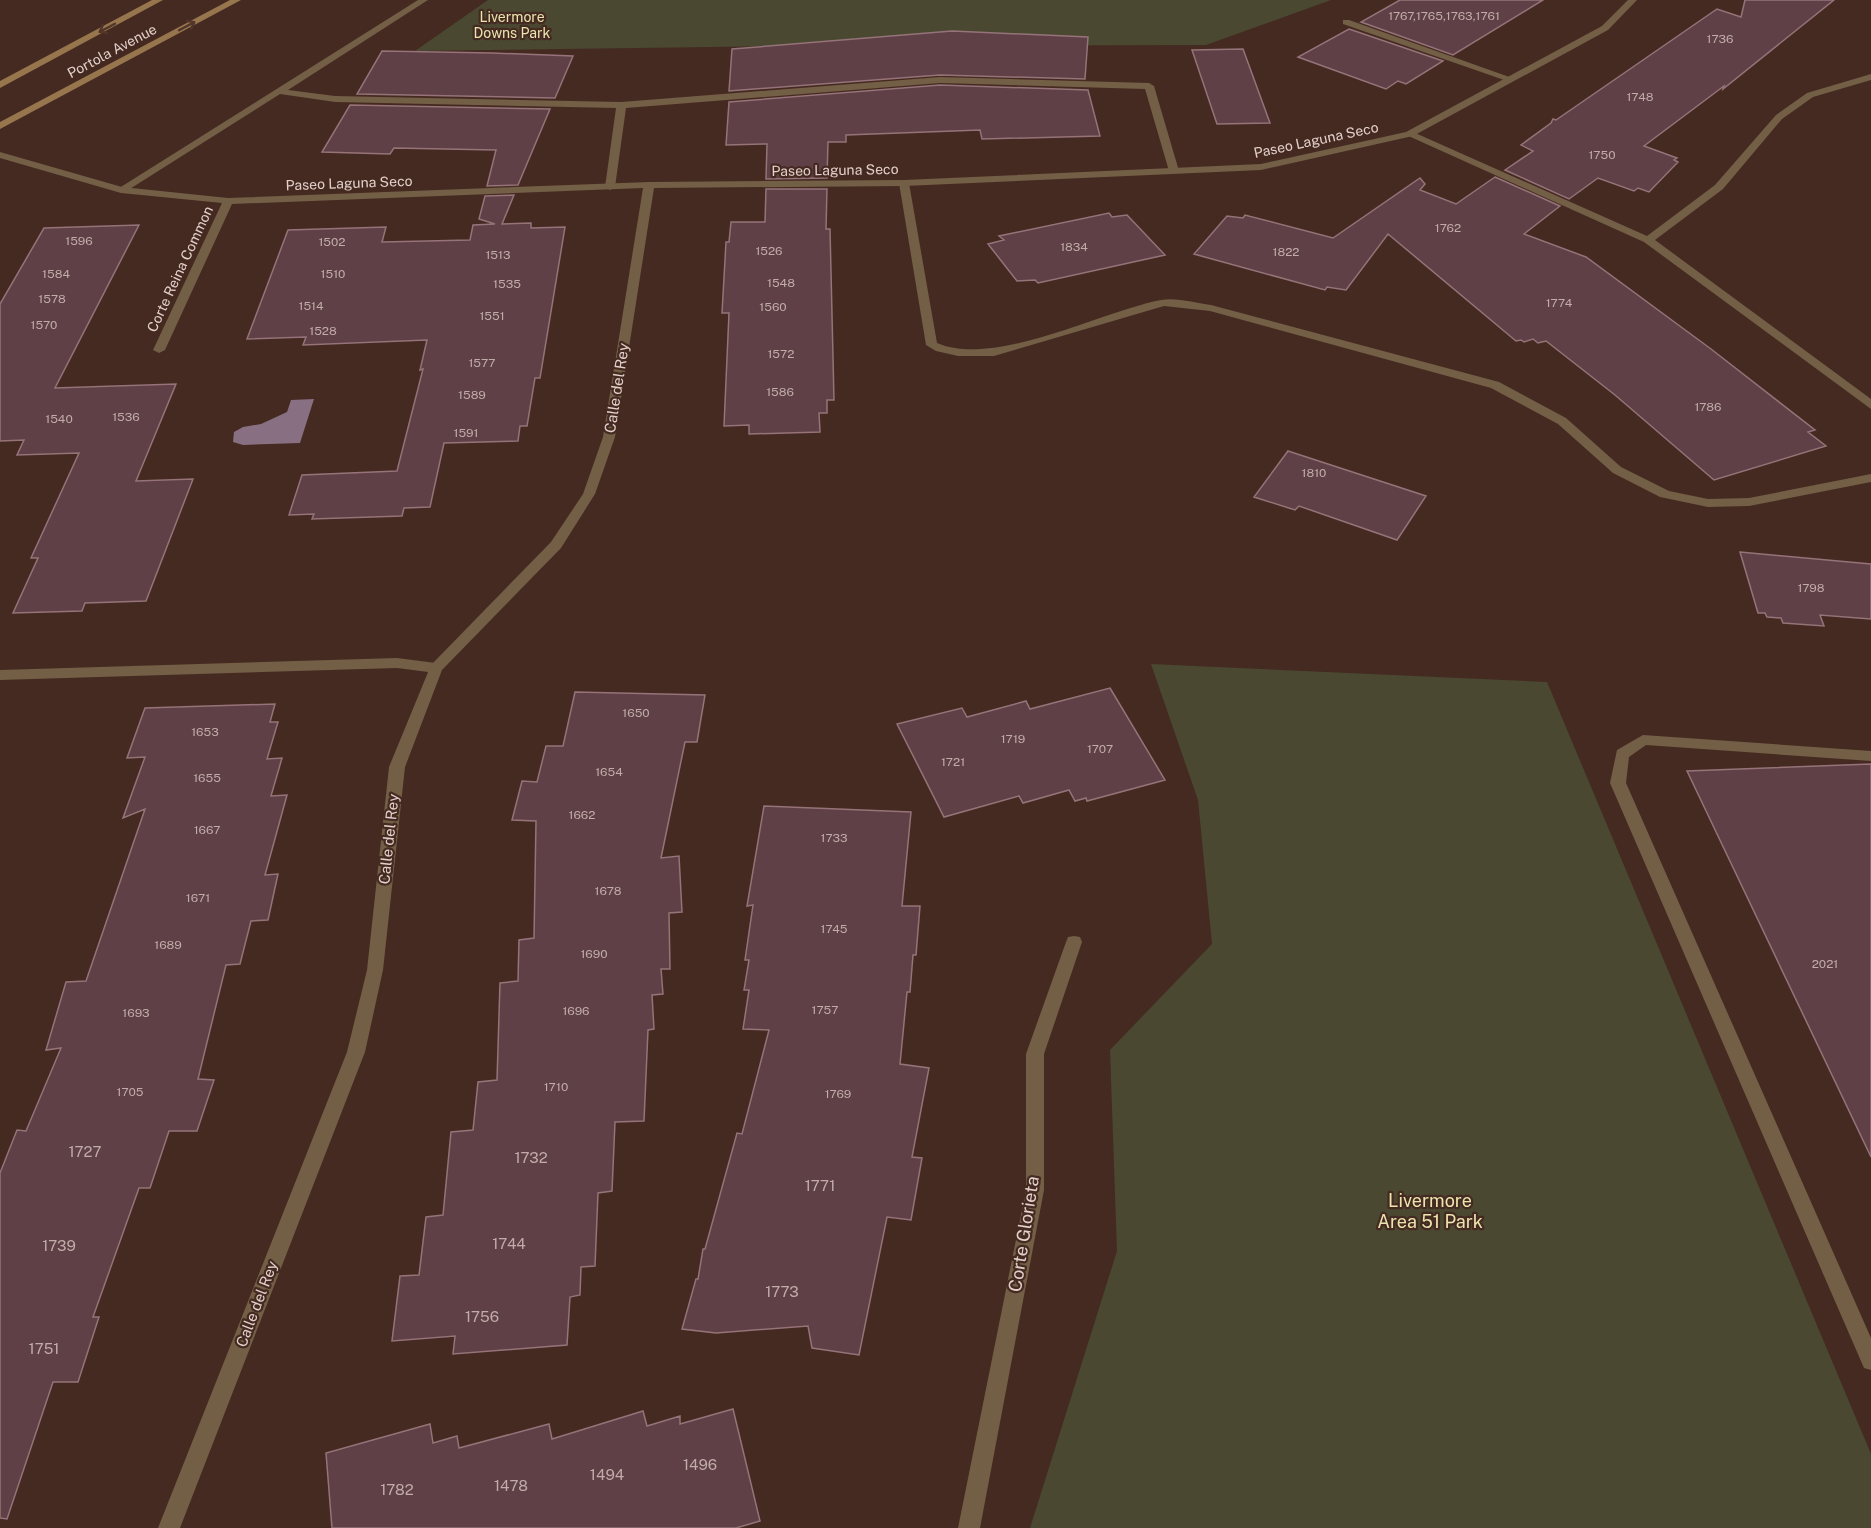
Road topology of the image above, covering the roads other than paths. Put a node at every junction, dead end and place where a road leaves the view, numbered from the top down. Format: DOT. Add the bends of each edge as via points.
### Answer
graph roads {
  1 [pos="159,0"];
  2 [pos="237,0"];
  3 [pos="424,0"];
  4 [pos="1633,0"];
  5 [pos="1346,21"];
  6 [pos="1871,77"];
  7 [pos="1510,79"];
  8 [pos="0,85"];
  9 [pos="278,92"];
  10 [pos="621,105"];
  11 [pos="0,126"];
  12 [pos="1408,134"];
  13 [pos="0,155"];
  14 [pos="1174,171"];
  15 [pos="904,183"];
  16 [pos="649,185"];
  17 [pos="610,187"];
  18 [pos="121,190"];
  19 [pos="228,201"];
  20 [pos="1648,240"];
  21 [pos="159,350"];
  22 [pos="1871,405"];
  23 [pos="1871,478"];
  24 [pos="436,668"];
  25 [pos="0,675"];
  26 [pos="1871,756"];
  27 [pos="1074,942"];
  28 [pos="1871,1361"];
  29 [pos="169,1528"];
  30 [pos="969,1528"];
  1 -- 8 [label="main road, Portola Avenue, one-way"];
  11 -- 2 [label="main road, Portola Avenue, one-way"];
  3 -- 9 [label="street"];
  4 -- 7 [label="street, Paseo Laguna Seco" via="1605,28"];
  5 -- 7 [label="street"];
  6 -- 20 [label="street" via="1810,95 1779,117 1719,187"];
  7 -- 12 [label="street, Paseo Laguna Seco"];
  9 -- 10 [label="street" via="335,99"];
  9 -- 18 [label="street"];
  10 -- 14 [label="street" via="940,80 1149,86"];
  10 -- 17 [label="street"];
  12 -- 14 [label="street, Paseo Laguna Seco" via="1261,167"];
  12 -- 20 [label="street"];
  13 -- 18 [label="street, Paseo Laguna Seco"];
  14 -- 15 [label="street, Paseo Laguna Seco"];
  15 -- 16 [label="street, Paseo Laguna Seco"];
  15 -- 23 [label="street" via="932,345 944,351 1003,351 1163,303 1211,308 1495,385 1562,421 1617,470 1665,494 1708,503 1749,502"];
  16 -- 17 [label="street, Paseo Laguna Seco"];
  16 -- 24 [label="street, Calle del Rey" via="609,437 589,494 556,545"];
  17 -- 19 [label="street, Paseo Laguna Seco"];
  18 -- 19 [label="street, Paseo Laguna Seco"];
  19 -- 21 [label="street, Corte Reina Common"];
  20 -- 22 [label="street"];
  24 -- 25 [label="street" via="397,663"];
  24 -- 29 [label="street, Calle del Rey" via="397,767 375,970 356,1052"];
  26 -- 28 [label="street" via="1643,740 1622,754 1618,783"];
  27 -- 30 [label="street, Corte Glorieta" via="1035,1054 1035,1190"];
}
